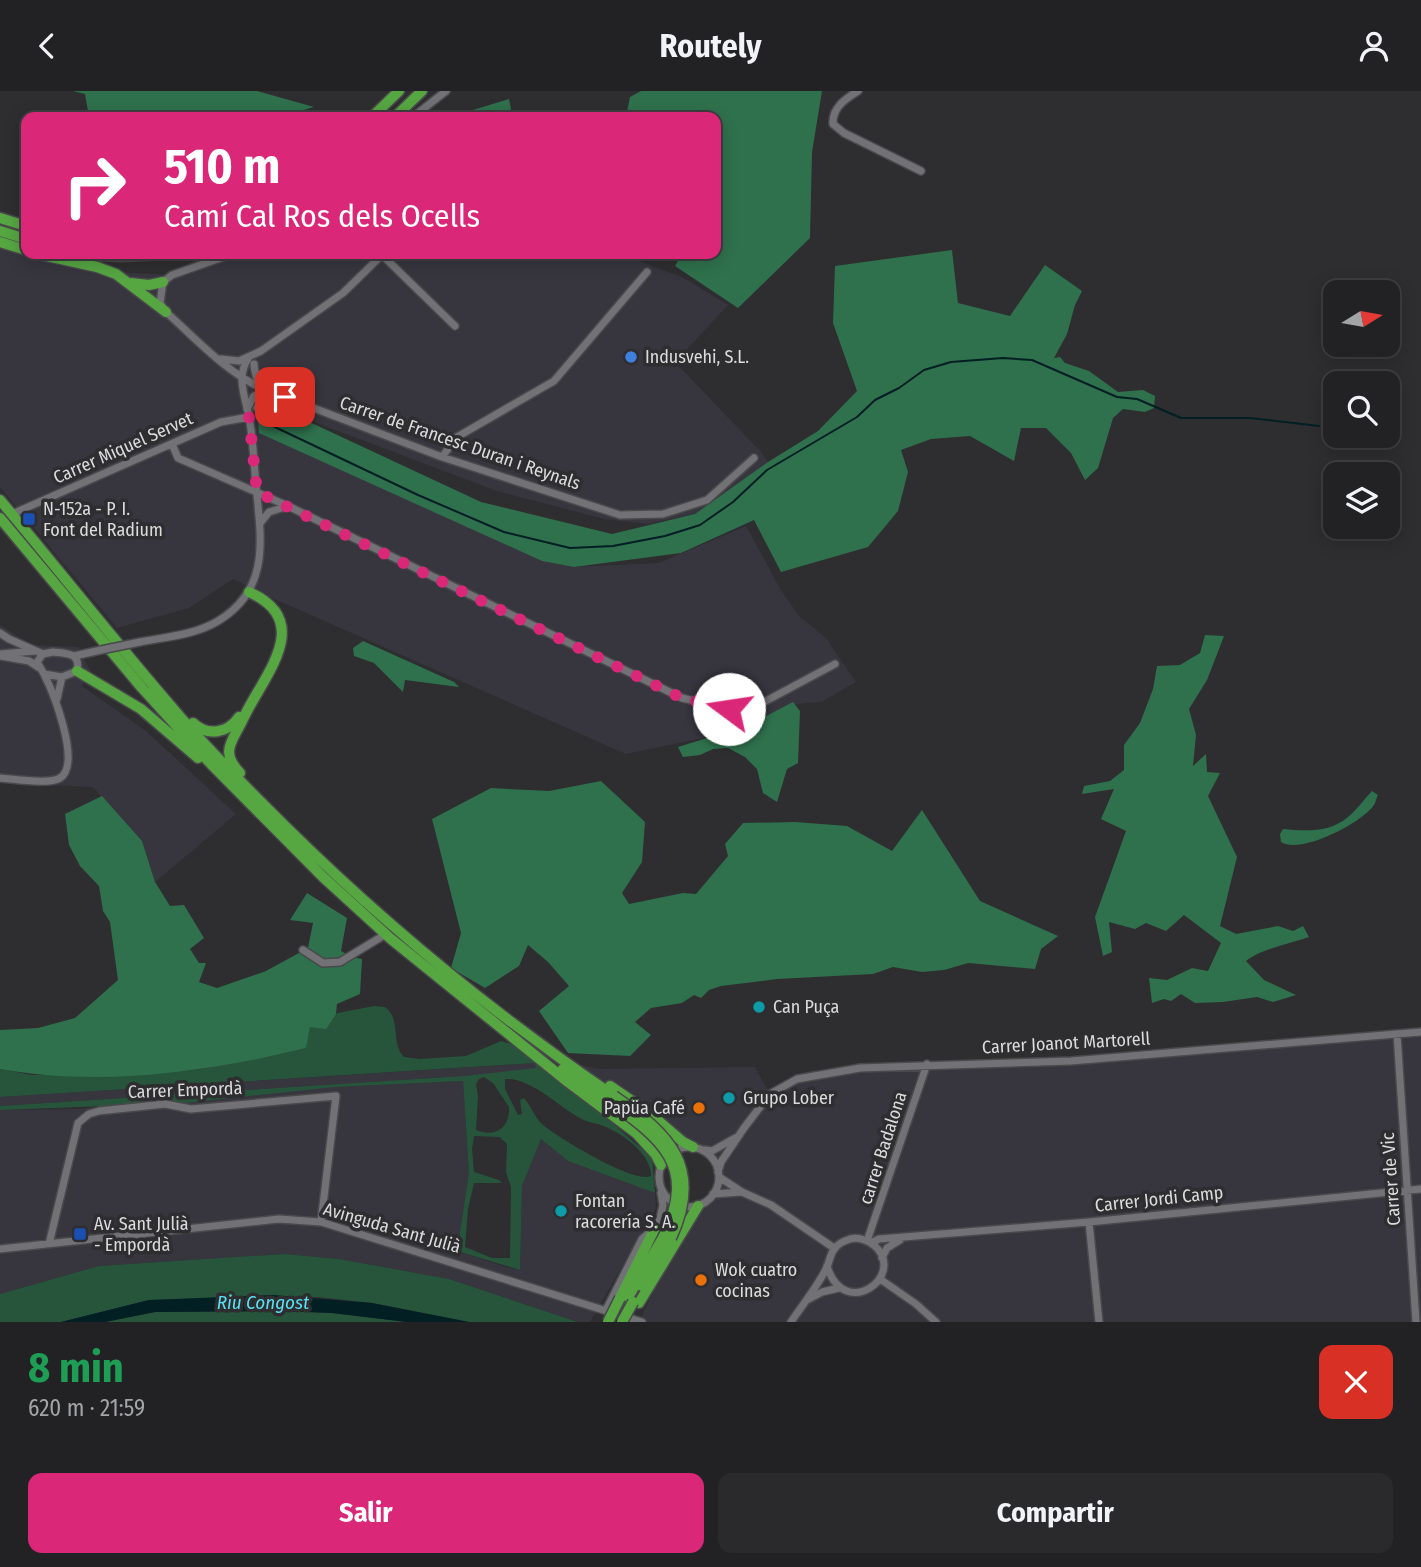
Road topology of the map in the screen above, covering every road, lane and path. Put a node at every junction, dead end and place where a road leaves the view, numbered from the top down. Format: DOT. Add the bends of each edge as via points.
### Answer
graph roads {
  1 [pos="400,91"];
  2 [pos="414,91"];
  3 [pos="422,91"];
  4 [pos="446,91"];
  5 [pos="858,91"];
  6 [pos="377,112"];
  7 [pos="392,112"];
  8 [pos="400,112"];
  9 [pos="419,112"];
  10 [pos="921,171"];
  11 [pos="0,218"];
  12 [pos="21,224"];
  13 [pos="0,231"];
  14 [pos="21,237"];
  15 [pos="0,242"];
  16 [pos="21,248"];
  17 [pos="61,259"];
  18 [pos="218,259"];
  19 [pos="378,259"];
  20 [pos="386,259"];
  21 [pos="648,272"];
  22 [pos="163,282"];
  23 [pos="130,283"];
  24 [pos="166,312"];
  25 [pos="455,325"];
  26 [pos="217,358"];
  27 [pos="251,361"];
  28 [pos="242,378"];
  29 [pos="263,390"];
  30 [pos="285,397"];
  31 [pos="257,408"];
  32 [pos="248,413"];
  33 [pos="172,444"];
  34 [pos="442,457"];
  35 [pos="754,458"];
  36 [pos="257,492"];
  37 [pos="0,500"];
  38 [pos="288,506"];
  39 [pos="12,514"];
  40 [pos="0,518"];
  41 [pos="261,523"];
  42 [pos="248,592"];
  43 [pos="0,633"];
  44 [pos="39,652"];
  45 [pos="0,655"];
  46 [pos="74,656"];
  47 [pos="835,664"];
  48 [pos="38,667"];
  49 [pos="77,671"];
  50 [pos="44,674"];
  51 [pos="62,677"];
  52 [pos="57,700"];
  53 [pos="167,700"];
  54 [pos="245,712"];
  55 [pos="211,764"];
  56 [pos="0,778"];
  57 [pos="268,809"];
  58 [pos="386,934"];
  59 [pos="303,950"];
  60 [pos="488,1016"];
  61 [pos="1421,1032"];
  62 [pos="1397,1034"];
  63 [pos="540,1044"];
  64 [pos="927,1064"];
  65 [pos="610,1098"];
  66 [pos="739,1136"];
  67 [pos="698,1148"];
  68 [pos="661,1165"];
  69 [pos="719,1174"];
  70 [pos="660,1188"];
  71 [pos="1421,1189"];
  72 [pos="1408,1191"];
  73 [pos="742,1192"];
  74 [pos="713,1194"];
  75 [pos="698,1206"];
  76 [pos="321,1221"];
  77 [pos="1089,1222"];
  78 [pos="656,1228"];
  79 [pos="900,1239"];
  80 [pos="869,1242"];
  81 [pos="49,1244"];
  82 [pos="834,1248"];
  83 [pos="0,1249"];
  84 [pos="882,1258"];
  85 [pos="827,1266"];
  86 [pos="880,1279"];
  87 [pos="839,1288"];
  88 [pos="630,1300"];
  89 [pos="806,1300"];
  90 [pos="606,1310"];
  91 [pos="608,1322"];
  92 [pos="615,1322"];
  93 [pos="625,1322"];
  94 [pos="642,1322"];
  95 [pos="791,1322"];
  96 [pos="936,1322"];
  97 [pos="1099,1322"];
  98 [pos="1416,1322"];
  1 -- 6 [label="highway"];
  2 -- 7 [label="highway"];
  3 -- 8 [label="highway"];
  4 -- 9 [label="street"];
  5 -- 10 [label="street" via="836,109 833,124"];
  11 -- 12 [label="highway"];
  13 -- 14 [label="highway"];
  15 -- 16 [label="highway"];
  17 -- 23 [label="highway" via="97,267"];
  18 -- 22 [label="street"];
  19 -- 27 [label="street" via="343,293"];
  20 -- 25 [label="street"];
  21 -- 34 [label="street" via="554,381 457,437"];
  22 -- 23 [label="highway"];
  22 -- 24 [label="street" via="160,298"];
  23 -- 24 [label="highway"];
  24 -- 26 [label="street, Carrer de Francesc Duran i Reynals"];
  26 -- 27 [label="street"];
  26 -- 28 [label="street, Carrer de Francesc Duran i Reynals"];
  27 -- 28 [label="street"];
  27 -- 29 [label="street"];
  28 -- 29 [label="street, Carrer de Francesc Duran i Reynals"];
  28 -- 32 [label="street"];
  29 -- 30 [label="street, Carrer de Francesc Duran i Reynals"];
  29 -- 31 [label="street"];
  29 -- 32 [label="street" via="254,395"];
  30 -- 31 [label="street"];
  30 -- 34 [label="street, Carrer de Francesc Duran i Reynals"];
  31 -- 32 [label="street"];
  32 -- 33 [label="street, Carrer Miquel Servet"];
  32 -- 36 [label="street"];
  33 -- 36 [label="street" via="178,458"];
  33 -- 39 [label="street, Carrer Miquel Servet"];
  34 -- 35 [label="street, Carrer de Francesc Duran i Reynals" via="620,515 663,514 707,501"];
  36 -- 38 [label="street"];
  36 -- 41 [label="street"];
  37 -- 39 [label="highway"];
  38 -- 41 [label="street" via="273,509"];
  38 -- 47 [label="street" via="682,698 729,709 764,702"];
  39 -- 53 [label="highway"];
  40 -- 55 [label="highway"];
  41 -- 42 [label="street" via="260,558"];
  42 -- 46 [label="street, bridge" via="216,622 179,635"];
  42 -- 54 [label="highway" via="275,609 283,640"];
  43 -- 44 [label="street"];
  44 -- 45 [label="street"];
  44 -- 46 [label="street"];
  44 -- 48 [label="street"];
  45 -- 48 [label="street"];
  46 -- 49 [label="street"];
  48 -- 50 [label="street"];
  49 -- 51 [label="street"];
  49 -- 55 [label="highway" via="141,709 200,760"];
  50 -- 51 [label="street"];
  50 -- 52 [label="street"];
  51 -- 52 [label="street"];
  52 -- 56 [label="street" via="67,754 63,776 51,781"];
  53 -- 54 [label="highway" via="208,731 225,730"];
  53 -- 57 [label="highway"];
  54 -- 57 [label="highway" via="229,754"];
  55 -- 58 [label="highway"];
  57 -- 63 [label="highway" via="396,931"];
  58 -- 59 [label="street" via="340,962 323,963"];
  58 -- 60 [label="highway"];
  60 -- 65 [label="highway"];
  60 -- 68 [label="highway" via="636,1133"];
  61 -- 62 [label="street, Carrer Joanot Martorell"];
  62 -- 64 [label="street, Carrer Joanot Martorell" via="1071,1061"];
  62 -- 72 [label="street, Carrer de Vic"];
  63 -- 65 [label="highway"];
  63 -- 67 [label="highway" via="580,1065 683,1142"];
  64 -- 66 [label="street, Carrer Joanot Martorell" via="860,1067 797,1079 769,1094"];
  64 -- 80 [label="street, carrer Badalona"];
  65 -- 88 [label="highway, bridge" via="661,1133 683,1175 683,1202"];
  66 -- 67 [label="street" via="712,1151"];
  66 -- 69 [label="street, Carrer Joanot Martorell" via="721,1162"];
  67 -- 68 [label="street" via="678,1148"];
  67 -- 69 [label="street" via="715,1162"];
  68 -- 70 [label="street"];
  69 -- 73 [label="street"];
  69 -- 74 [label="street"];
  70 -- 75 [label="street" via="680,1206"];
  70 -- 78 [label="street" via="663,1205"];
  71 -- 72 [label="street, Carrer Jordi Camp"];
  72 -- 77 [label="street, Carrer Jordi Camp"];
  72 -- 98 [label="street, Carrer de Vic"];
  73 -- 74 [label="street"];
  73 -- 82 [label="street" via="771,1205"];
  74 -- 75 [label="street"];
  75 -- 88 [label="highway"];
  76 -- 81 [label="street, Avinguda Sant Julià" via="279,1219"];
  76 -- 81 [label="street, Carrer Empordà" via="336,1096 191,1109 165,1104 99,1111 78,1123"];
  76 -- 90 [label="street, Avinguda Sant Julià"];
  77 -- 79 [label="street, Carrer Jordi Camp"];
  77 -- 97 [label="street"];
  78 -- 88 [label="highway"];
  78 -- 90 [label="street" via="642,1239"];
  79 -- 80 [label="street, Carrer Jordi Camp"];
  79 -- 84 [label="street"];
  80 -- 82 [label="street" via="852,1238"];
  80 -- 84 [label="street"];
  81 -- 83 [label="street, Avinguda Sant Julià"];
  82 -- 85 [label="street"];
  84 -- 86 [label="street"];
  85 -- 87 [label="street"];
  85 -- 89 [label="street"];
  86 -- 87 [label="street" via="858,1294"];
  86 -- 96 [label="street"];
  87 -- 89 [label="street"];
  88 -- 91 [label="highway, bridge"];
  88 -- 92 [label="highway"];
  88 -- 93 [label="highway, bridge"];
  89 -- 95 [label="street"];
  90 -- 94 [label="street, Avinguda Sant Julià"];
}
